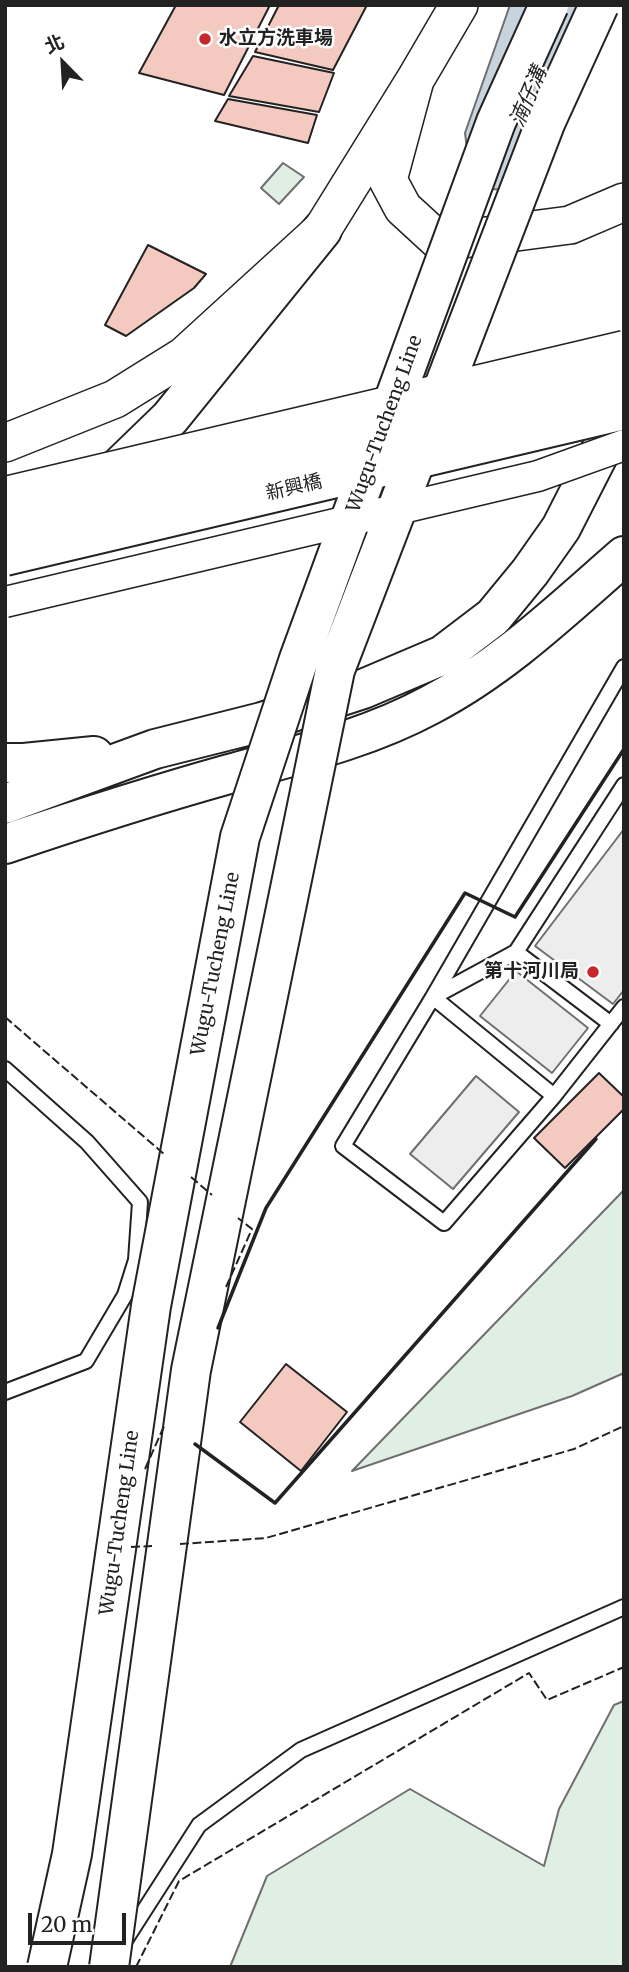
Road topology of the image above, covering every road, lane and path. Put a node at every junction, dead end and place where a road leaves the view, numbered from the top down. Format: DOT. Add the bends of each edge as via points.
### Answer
graph roads {
  1 [pos="459,5"];
  2 [pos="549,5"];
  3 [pos="599,5"];
  4 [pos="415,80"];
  5 [pos="624,202"];
  6 [pos="322,230"];
  7 [pos="624,346"];
  8 [pos="624,378"];
  9 [pos="624,404"];
  10 [pos="624,410"];
  11 [pos="5,443"];
  12 [pos="624,445"];
  13 [pos="5,492"];
  14 [pos="5,521"];
  15 [pos="5,556"];
  16 [pos="624,556"];
  17 [pos="5,579"];
  18 [pos="5,602"];
  19 [pos="624,667"];
  20 [pos="155,749"];
  21 [pos="5,763"];
  22 [pos="624,785"];
  23 [pos="5,804"];
  24 [pos="5,844"];
  25 [pos="516,952"];
  26 [pos="433,997"];
  27 [pos="624,1007"];
  28 [pos="611,1024"];
  29 [pos="5,1069"];
  30 [pos="554,1096"];
  31 [pos="5,1392"];
  32 [pos="624,1607"];
  33 [pos="47,1967"];
  34 [pos="109,1967"];
  1 -- 4 [label="street"];
  2 -- 33 [label="main road, Wugu-Tucheng Line, bridge" via="496,122 299,659 240,837 151,1306 72,1854"];
  3 -- 34 [label="main road, Wugu-Tucheng Line, bridge" via="546,121 335,670 191,1370"];
  4 -- 5 [label="street" via="388,180 403,208 440,242 570,225"];
  4 -- 6 [label="street"];
  6 -- 11 [label="street" via="184,356 115,399"];
  6 -- 17 [label="main road" via="170,418"];
  7 -- 13 [label="street, bridge"];
  8 -- 14 [label="main road, 新興橋, bridge"];
  9 -- 20 [label="main road" via="561,528 530,572 493,617 443,655 262,722"];
  10 -- 15 [label="main road, 新興橋, bridge"];
  12 -- 18 [label="street, bridge" via="538,476"];
  16 -- 24 [label="main road" via="525,643 430,706 329,747 103,810"];
  19 -- 26 [label="lane"];
  20 -- 21 [label="main road"];
  20 -- 23 [label="main road"];
  22 -- 25 [label="lane"];
  25 -- 26 [label="lane"];
  25 -- 28 [label="lane"];
  26 -- 30 [label="lane"];
  26 -- 30 [label="lane" via="343,1146 444,1223"];
  27 -- 28 [label="lane"];
  28 -- 30 [label="lane"];
  29 -- 31 [label="lane" via="88,1142 140,1202 136,1260 125,1296 86,1361"];
  32 -- 34 [label="lane" via="302,1750 199,1825"];
}
